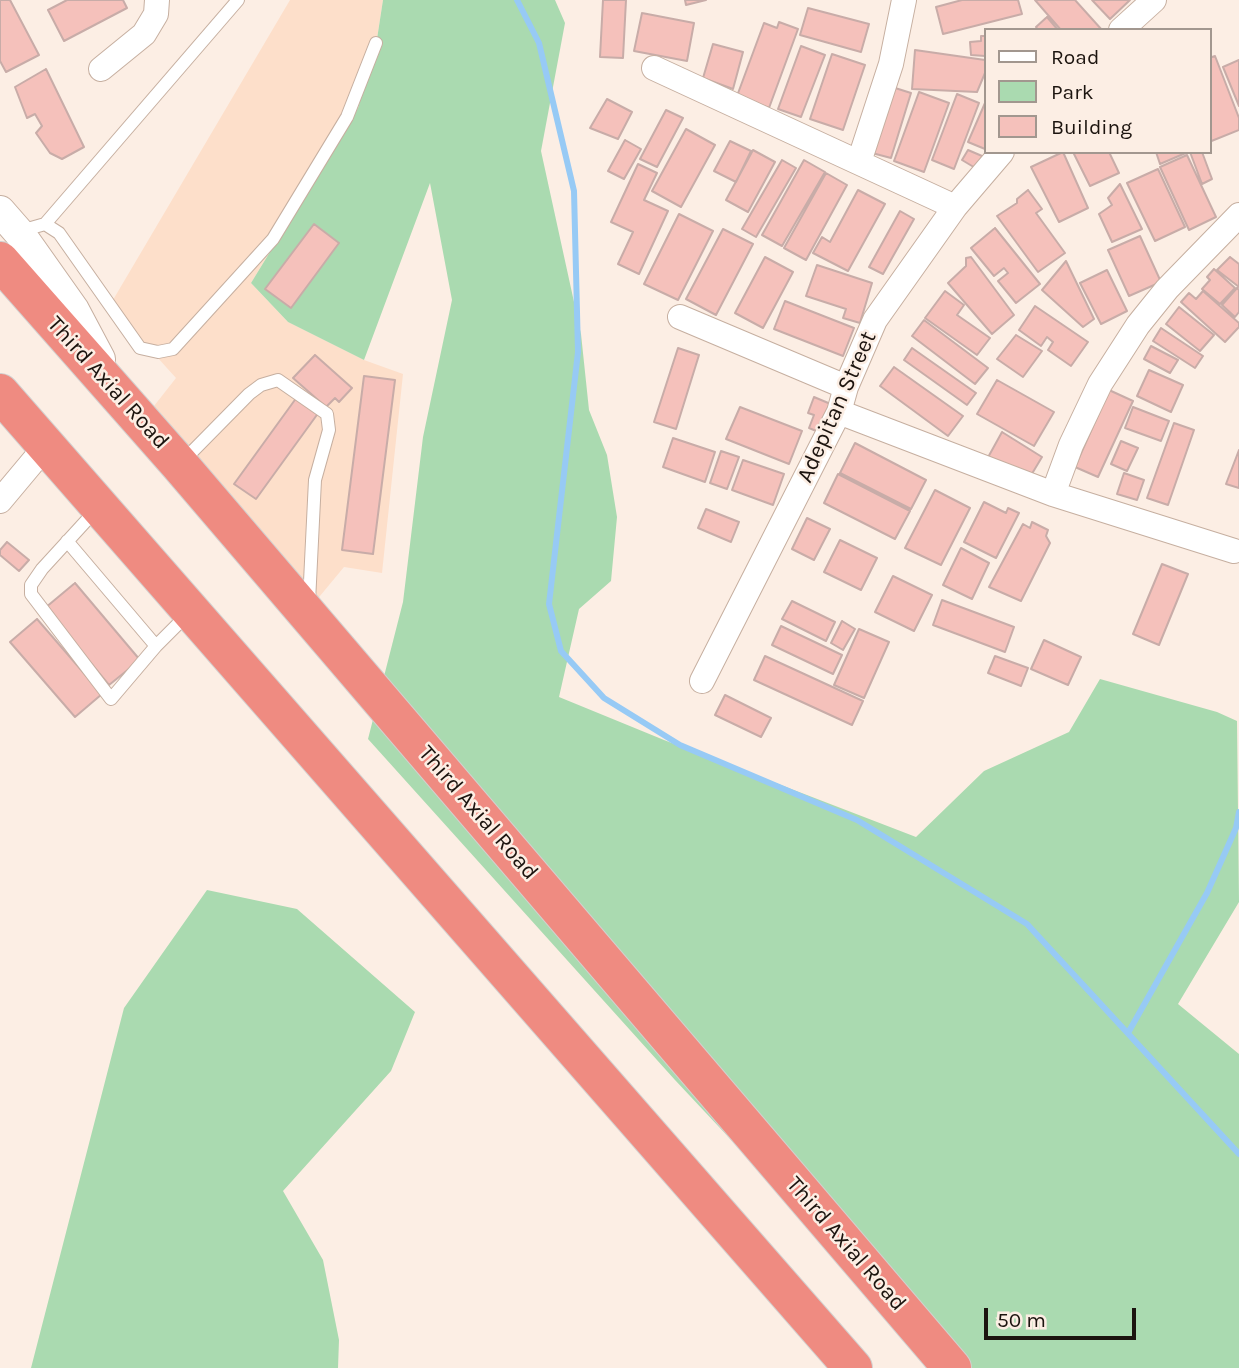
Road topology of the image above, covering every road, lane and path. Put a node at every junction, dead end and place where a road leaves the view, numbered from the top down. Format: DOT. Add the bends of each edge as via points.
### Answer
graph roads {
  1 [pos="157,0"];
  2 [pos="237,0"];
  3 [pos="904,0"];
  4 [pos="1154,0"];
  5 [pos="1123,28"];
  6 [pos="376,43"];
  7 [pos="654,68"];
  8 [pos="101,69"];
  9 [pos="1000,154"];
  10 [pos="859,162"];
  11 [pos="955,207"];
  12 [pos="0,211"];
  13 [pos="1239,215"];
  14 [pos="22,240"];
  15 [pos="680,317"];
  16 [pos="846,387"];
  17 [pos="0,393"];
  18 [pos="839,412"];
  19 [pos="46,446"];
  20 [pos="180,464"];
  21 [pos="1053,494"];
  22 [pos="0,501"];
  23 [pos="99,508"];
  24 [pos="66,541"];
  25 [pos="1234,551"];
  26 [pos="192,610"];
  27 [pos="309,616"];
  28 [pos="156,646"];
  29 [pos="702,681"];
  30 [pos="853,1368"];
  31 [pos="952,1368"];
  1 -- 8 [label="street" via="156,14 144,34"];
  2 -- 14 [label="lane"];
  3 -- 10 [label="street" via="891,64"];
  4 -- 5 [label="street"];
  6 -- 14 [label="lane" via="347,117 272,239 173,349 140,348 59,233"];
  7 -- 10 [label="street"];
  9 -- 11 [label="street, Adepitan Street"];
  10 -- 11 [label="street"];
  11 -- 16 [label="street, Adepitan Street" via="875,320"];
  12 -- 14 [label="street"];
  13 -- 21 [label="street" via="1138,325 1100,384"];
  14 -- 20 [label="highway, Third Axial Road" via="122,399"];
  15 -- 16 [label="street"];
  16 -- 18 [label="street, Adepitan Street"];
  17 -- 19 [label="highway"];
  18 -- 21 [label="street"];
  18 -- 29 [label="street, Adepitan Street"];
  19 -- 22 [label="street"];
  19 -- 23 [label="highway"];
  20 -- 27 [label="highway, Third Axial Road"];
  20 -- 27 [label="lane" via="261,385 278,380 327,414 329,430 315,480"];
  21 -- 25 [label="street"];
  23 -- 24 [label="lane"];
  23 -- 26 [label="highway"];
  24 -- 28 [label="lane"];
  24 -- 28 [label="lane" via="42,569 31,594 111,699"];
  26 -- 28 [label="lane"];
  26 -- 30 [label="highway"];
  27 -- 31 [label="highway, Third Axial Road"];
}
